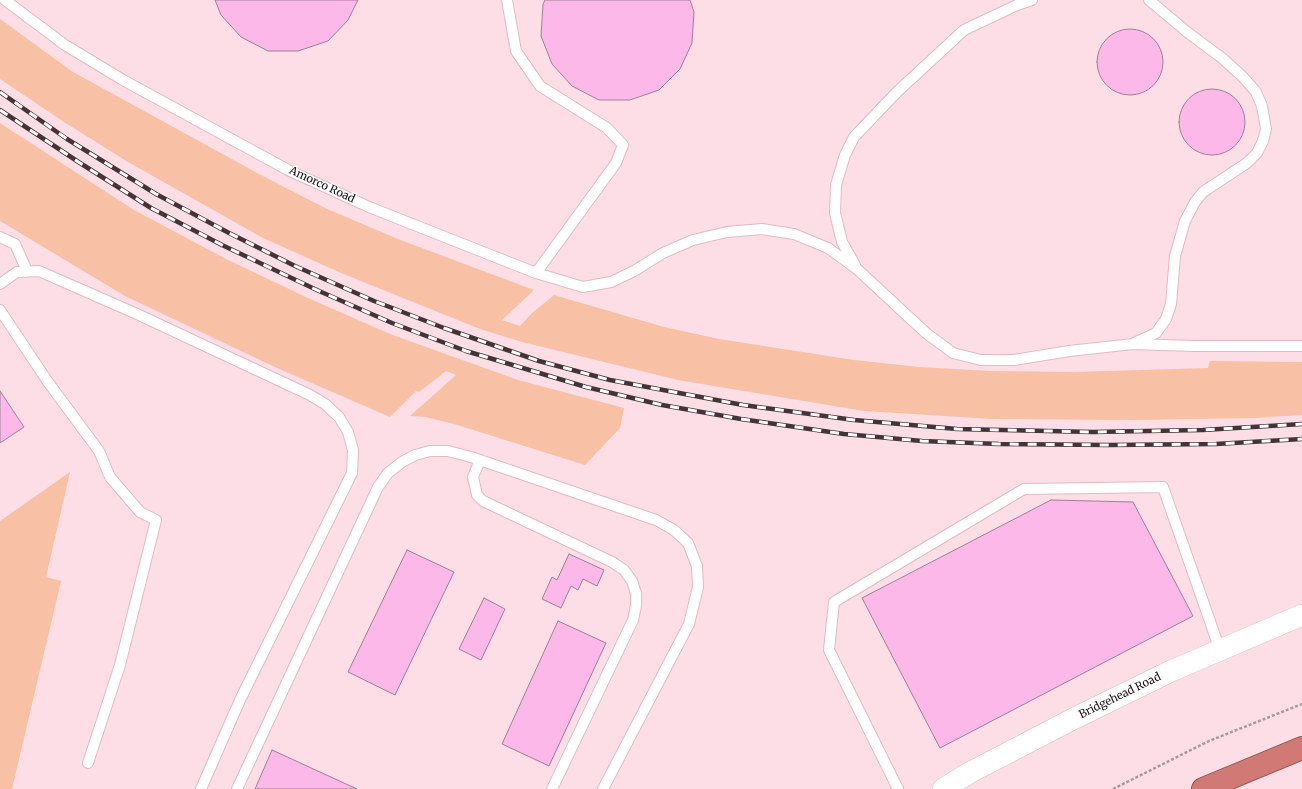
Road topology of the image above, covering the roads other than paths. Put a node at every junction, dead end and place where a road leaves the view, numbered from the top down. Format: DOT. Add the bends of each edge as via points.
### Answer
graph roads {
  1 [pos="5,0"];
  2 [pos="507,0"];
  3 [pos="1032,0"];
  4 [pos="1149,0"];
  5 [pos="0,237"];
  6 [pos="857,269"];
  7 [pos="28,271"];
  8 [pos="536,273"];
  9 [pos="0,284"];
  10 [pos="0,310"];
  11 [pos="1133,344"];
  12 [pos="1302,346"];
  13 [pos="480,460"];
  14 [pos="1302,615"];
  15 [pos="1220,650"];
  16 [pos="1302,748"];
  17 [pos="88,763"];
  18 [pos="201,789"];
  19 [pos="237,789"];
  20 [pos="552,789"];
  21 [pos="603,789"];
  22 [pos="898,789"];
  23 [pos="943,789"];
  24 [pos="1203,789"];
  1 -- 8 [label="lane, Amorco Road" via="65,45 123,80 288,170 369,208"];
  2 -- 8 [label="lane" via="516,51 540,86 608,128 623,145 616,163"];
  3 -- 6 [label="lane" via="964,30 896,92 854,137 845,155 836,185 835,214 842,242"];
  4 -- 11 [label="lane" via="1243,77 1256,92 1262,106 1266,129 1257,153 1247,163 1204,192 1195,202 1185,221 1175,256 1171,304 1166,319 1156,333"];
  5 -- 7 [label="lane" via="15,244"];
  6 -- 8 [label="lane, Amorco Road" via="821,246 794,234 762,229 727,232 693,240 610,282 583,287"];
  6 -- 11 [label="lane" via="926,333 953,353 981,360 1014,360"];
  7 -- 9 [label="lane" via="17,272"];
  7 -- 18 [label="lane" via="39,271 137,314 310,395 339,417 348,432 353,450 352,473 240,700"];
  10 -- 17 [label="lane" via="48,382 99,451 110,478 140,512 156,520 120,665"];
  11 -- 12 [label="lane"];
  13 -- 19 [label="lane" via="448,451 430,450 416,454 388,473 378,487"];
  13 -- 20 [label="lane" via="473,477 477,495 483,501 612,562 624,570 632,581 636,593 633,620"];
  13 -- 21 [label="lane" via="656,520 674,530 688,543 697,566 698,587 689,624"];
  14 -- 15 [label="street, Bridgehead Road"];
  15 -- 22 [label="lane" via="1163,487 1024,489 834,602 829,650"];
  15 -- 23 [label="street, Bridgehead Road" via="1073,718"];
  16 -- 24 [label="highway"];
}
